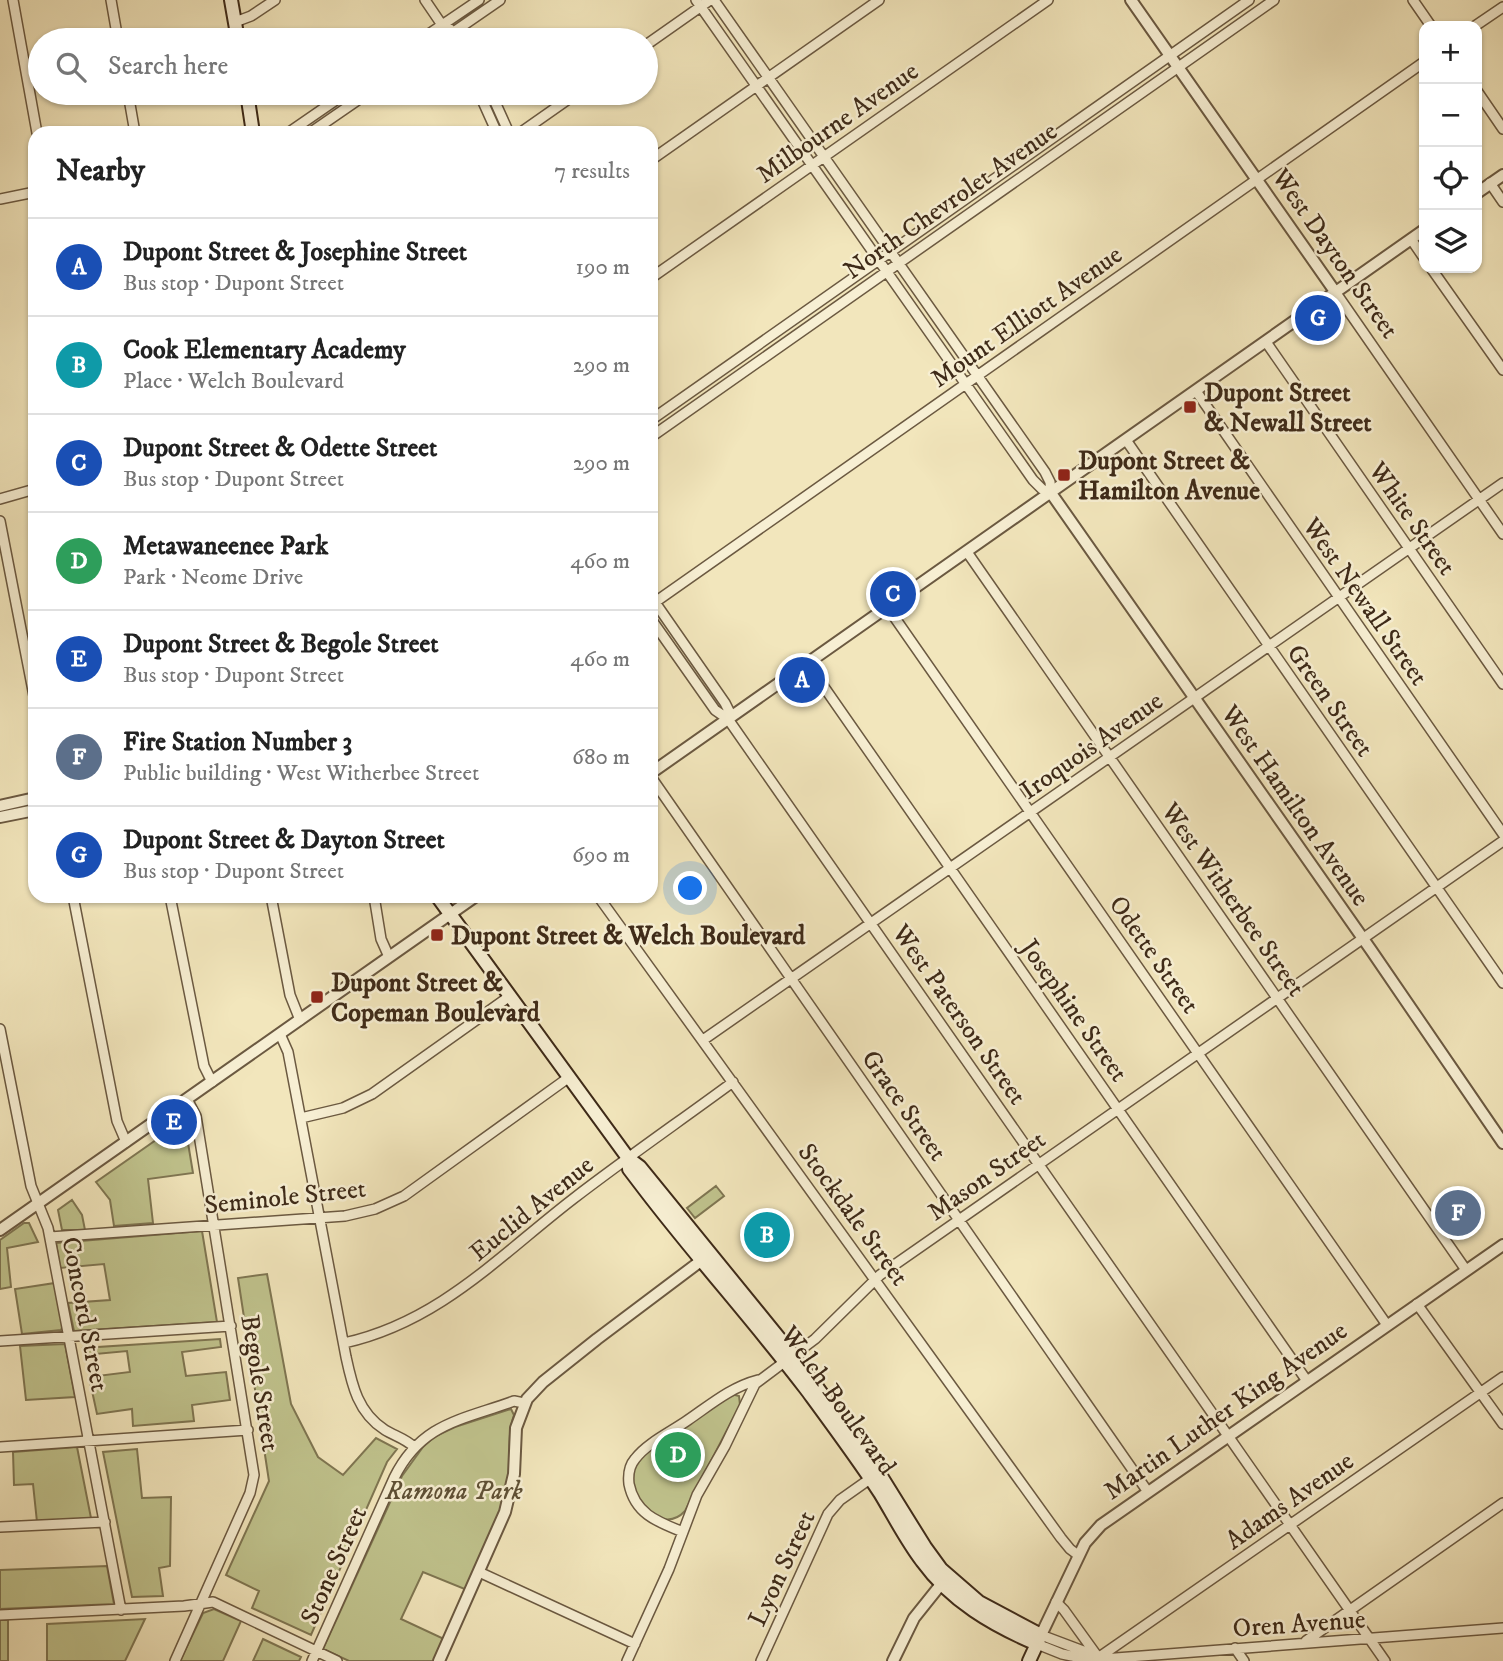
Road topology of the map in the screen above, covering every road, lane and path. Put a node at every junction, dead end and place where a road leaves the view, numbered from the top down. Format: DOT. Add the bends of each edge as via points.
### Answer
graph roads {
  1 [pos="13,0"];
  2 [pos="111,0"];
  3 [pos="231,0"];
  4 [pos="275,0"];
  5 [pos="425,0"];
  6 [pos="478,0"];
  7 [pos="500,0"];
  8 [pos="712,0"];
  9 [pos="879,0"];
  10 [pos="1048,0"];
  11 [pos="1131,0"];
  12 [pos="1274,0"];
  13 [pos="1413,0"];
  14 [pos="698,3"];
  15 [pos="1245,3"];
  16 [pos="1503,7"];
  17 [pos="1249,18"];
  18 [pos="1428,21"];
  19 [pos="1482,21"];
  20 [pos="234,22"];
  21 [pos="442,25"];
  22 [pos="116,28"];
  23 [pos="235,28"];
  24 [pos="438,28"];
  25 [pos="444,28"];
  26 [pos="462,28"];
  27 [pos="658,35"];
  28 [pos="1170,55"];
  29 [pos="1419,65"];
  30 [pos="1178,67"];
  31 [pos="768,78"];
  32 [pos="28,83"];
  33 [pos="756,86"];
  34 [pos="1482,98"];
  35 [pos="32,105"];
  36 [pos="130,105"];
  37 [pos="249,105"];
  38 [pos="329,105"];
  39 [pos="351,105"];
  40 [pos="484,105"];
  41 [pos="496,105"];
  42 [pos="560,105"];
  43 [pos="36,126"];
  44 [pos="134,126"];
  45 [pos="252,126"];
  46 [pos="298,126"];
  47 [pos="320,126"];
  48 [pos="494,126"];
  49 [pos="506,126"];
  50 [pos="530,126"];
  51 [pos="1503,129"];
  52 [pos="658,155"];
  53 [pos="1028,155"];
  54 [pos="824,157"];
  55 [pos="812,166"];
  56 [pos="1036,167"];
  57 [pos="1503,175"];
  58 [pos="1256,179"];
  59 [pos="1490,183"];
  60 [pos="1482,189"];
  61 [pos="28,193"];
  62 [pos="0,199"];
  63 [pos="1503,202"];
  64 [pos="1419,233"];
  65 [pos="1411,239"];
  66 [pos="1419,251"];
  67 [pos="891,252"];
  68 [pos="878,260"];
  69 [pos="899,263"];
  70 [pos="887,272"];
  71 [pos="658,273"];
  72 [pos="1435,273"];
  73 [pos="1336,293"];
  74 [pos="1266,342"];
  75 [pos="732,363"];
  76 [pos="1503,370"];
  77 [pos="740,375"];
  78 [pos="978,376"];
  79 [pos="966,384"];
  80 [pos="1196,391"];
  81 [pos="658,415"];
  82 [pos="658,432"];
  83 [pos="1126,440"];
  84 [pos="1503,483"];
  85 [pos="28,491"];
  86 [pos="1051,493"];
  87 [pos="0,499"];
  88 [pos="1480,500"];
  89 [pos="0,521"];
  90 [pos="1503,534"];
  91 [pos="1409,549"];
  92 [pos="967,552"];
  93 [pos="658,597"];
  94 [pos="1339,598"];
  95 [pos="888,608"];
  96 [pos="658,609"];
  97 [pos="658,630"];
  98 [pos="1269,646"];
  99 [pos="808,664"];
  100 [pos="28,665"];
  101 [pos="1503,684"];
  102 [pos="1194,699"];
  103 [pos="728,719"];
  104 [pos="1110,757"];
  105 [pos="658,770"];
  106 [pos="658,785"];
  107 [pos="28,800"];
  108 [pos="0,806"];
  109 [pos="28,811"];
  110 [pos="1030,812"];
  111 [pos="0,817"];
  112 [pos="1503,834"];
  113 [pos="1503,841"];
  114 [pos="950,868"];
  115 [pos="1436,887"];
  116 [pos="74,903"];
  117 [pos="171,903"];
  118 [pos="272,903"];
  119 [pos="375,903"];
  120 [pos="442,903"];
  121 [pos="466,903"];
  122 [pos="603,903"];
  123 [pos="450,914"];
  124 [pos="871,923"];
  125 [pos="1363,939"];
  126 [pos="389,957"];
  127 [pos="791,979"];
  128 [pos="1503,984"];
  129 [pos="510,996"];
  130 [pos="1277,998"];
  131 [pos="300,1020"];
  132 [pos="0,1029"];
  133 [pos="280,1034"];
  134 [pos="703,1040"];
  135 [pos="1198,1053"];
  136 [pos="568,1078"];
  137 [pos="212,1082"];
  138 [pos="733,1082"];
  139 [pos="187,1099"];
  140 [pos="1118,1109"];
  141 [pos="301,1118"];
  142 [pos="126,1142"];
  143 [pos="1503,1143"];
  144 [pos="628,1158"];
  145 [pos="1039,1164"];
  146 [pos="38,1204"];
  147 [pos="320,1217"];
  148 [pos="959,1219"];
  149 [pos="214,1224"];
  150 [pos="0,1230"];
  151 [pos="50,1237"];
  152 [pos="1503,1245"];
  153 [pos="705,1257"];
  154 [pos="1466,1270"];
  155 [pos="875,1279"];
  156 [pos="1417,1304"];
  157 [pos="1387,1325"];
  158 [pos="230,1326"];
  159 [pos="69,1337"];
  160 [pos="0,1341"];
  161 [pos="344,1343"];
  162 [pos="789,1358"];
  163 [pos="1503,1377"];
  164 [pos="758,1380"];
  165 [pos="1307,1381"];
  166 [pos="1481,1392"];
  167 [pos="524,1402"];
  168 [pos="1503,1424"];
  169 [pos="248,1430"];
  170 [pos="1228,1436"];
  171 [pos="89,1441"];
  172 [pos="0,1447"];
  173 [pos="414,1447"];
  174 [pos="874,1476"];
  175 [pos="1148,1492"];
  176 [pos="1503,1503"];
  177 [pos="104,1522"];
  178 [pos="1291,1524"];
  179 [pos="0,1527"];
  180 [pos="683,1532"];
  181 [pos="1078,1555"];
  182 [pos="479,1572"];
  183 [pos="944,1580"];
  184 [pos="1056,1602"];
  185 [pos="200,1604"];
  186 [pos="121,1609"];
  187 [pos="1350,1610"];
  188 [pos="0,1615"];
  189 [pos="1503,1628"];
  190 [pos="1370,1638"];
  191 [pos="1039,1639"];
  192 [pos="1305,1642"];
  193 [pos="635,1644"];
  194 [pos="1235,1648"];
  195 [pos="315,1656"];
  196 [pos="1099,1659"];
  197 [pos="1082,1660"];
  198 [pos="175,1661"];
  199 [pos="337,1661"];
  200 [pos="439,1661"];
  201 [pos="627,1661"];
  202 [pos="761,1661"];
  203 [pos="893,1661"];
  204 [pos="1029,1661"];
  205 [pos="1244,1661"];
  206 [pos="1385,1661"];
  1 -- 32 [label="street"];
  2 -- 22 [label="street"];
  3 -- 20 [label="main road"];
  4 -- 20 [label="street"];
  5 -- 21 [label="street"];
  6 -- 21 [label="street"];
  7 -- 26 [label="street"];
  8 -- 14 [label="street"];
  8 -- 31 [label="street, West Hamilton Avenue"];
  9 -- 31 [label="street"];
  10 -- 54 [label="street, Milbourne Avenue"];
  11 -- 28 [label="street, West Dayton Street"];
  12 -- 17 [label="street, North Chevrolet Avenue"];
  13 -- 18 [label="street"];
  14 -- 27 [label="street"];
  14 -- 33 [label="street, West Hamilton Avenue"];
  15 -- 17 [label="street"];
  15 -- 28 [label="street, North Chevrolet Avenue"];
  16 -- 19 [label="street"];
  17 -- 30 [label="street, North Chevrolet Avenue"];
  20 -- 23 [label="main road"];
  21 -- 24 [label="street"];
  21 -- 25 [label="street"];
  28 -- 30 [label="street, West Dayton Street"];
  28 -- 53 [label="street, North Chevrolet Avenue"];
  29 -- 58 [label="street, Mount Elliott Avenue"];
  30 -- 56 [label="street, North Chevrolet Avenue"];
  30 -- 58 [label="street, West Dayton Street"];
  31 -- 33 [label="street"];
  31 -- 54 [label="street, West Hamilton Avenue"];
  33 -- 52 [label="street"];
  33 -- 55 [label="street, West Hamilton Avenue"];
  34 -- 51 [label="street"];
  35 -- 43 [label="street"];
  36 -- 44 [label="street"];
  37 -- 45 [label="main road"];
  38 -- 46 [label="street"];
  39 -- 47 [label="street"];
  40 -- 48 [label="street"];
  41 -- 49 [label="street"];
  42 -- 50 [label="street"];
  53 -- 56 [label="street"];
  53 -- 67 [label="street, North Chevrolet Avenue"];
  54 -- 55 [label="street, Milbourne Avenue"];
  54 -- 67 [label="street, West Hamilton Avenue"];
  55 -- 68 [label="street, West Hamilton Avenue"];
  55 -- 71 [label="street, Milbourne Avenue"];
  56 -- 69 [label="street, North Chevrolet Avenue"];
  57 -- 59 [label="street"];
  58 -- 73 [label="street, West Dayton Street"];
  58 -- 78 [label="street, Mount Elliott Avenue"];
  59 -- 60 [label="street"];
  59 -- 63 [label="street"];
  61 -- 62 [label="street"];
  64 -- 65 [label="street"];
  65 -- 66 [label="street"];
  65 -- 73 [label="street"];
  67 -- 68 [label="street, North Chevrolet Avenue"];
  67 -- 69 [label="street, West Hamilton Avenue"];
  68 -- 70 [label="street, West Hamilton Avenue"];
  68 -- 75 [label="street, North Chevrolet Avenue"];
  69 -- 70 [label="street, North Chevrolet Avenue"];
  69 -- 78 [label="street, West Hamilton Avenue"];
  70 -- 77 [label="street, North Chevrolet Avenue"];
  70 -- 79 [label="street, West Hamilton Avenue"];
  72 -- 76 [label="street"];
  73 -- 74 [label="street"];
  73 -- 88 [label="street, West Dayton Street"];
  74 -- 80 [label="street"];
  74 -- 91 [label="street, White Street"];
  75 -- 77 [label="street"];
  75 -- 81 [label="street, North Chevrolet Avenue"];
  77 -- 82 [label="street, North Chevrolet Avenue"];
  78 -- 79 [label="street, Mount Elliott Avenue"];
  78 -- 86 [label="street, West Hamilton Avenue" via="1047,475"];
  79 -- 86 [label="street, West Hamilton Avenue" via="1033,480"];
  79 -- 93 [label="street, Mount Elliott Avenue"];
  80 -- 83 [label="street"];
  80 -- 94 [label="street, West Newall Street"];
  83 -- 86 [label="street"];
  83 -- 98 [label="street, Green Street"];
  84 -- 88 [label="street, Iroquois Avenue"];
  85 -- 87 [label="street"];
  86 -- 92 [label="street"];
  86 -- 102 [label="street, West Hamilton Avenue"];
  88 -- 90 [label="street, West Dayton Street"];
  88 -- 91 [label="street, Iroquois Avenue"];
  89 -- 100 [label="street"];
  91 -- 94 [label="street, Iroquois Avenue"];
  91 -- 101 [label="street, White Street"];
  92 -- 95 [label="street"];
  92 -- 104 [label="street, West Witherbee Street"];
  94 -- 98 [label="street, Iroquois Avenue"];
  94 -- 112 [label="street, West Newall Street"];
  95 -- 99 [label="street"];
  95 -- 110 [label="street, Odette Street"];
  96 -- 103 [label="street, West Paterson Street" via="725,702"];
  97 -- 103 [label="street, West Paterson Street" via="715,710"];
  98 -- 102 [label="street, Iroquois Avenue"];
  98 -- 115 [label="street, Green Street"];
  99 -- 103 [label="street"];
  99 -- 114 [label="street, Josephine Street"];
  102 -- 104 [label="street, Iroquois Avenue"];
  102 -- 125 [label="street, West Hamilton Avenue"];
  103 -- 105 [label="street"];
  103 -- 124 [label="street, West Paterson Street"];
  104 -- 110 [label="street, Iroquois Avenue"];
  104 -- 130 [label="street, West Witherbee Street"];
  106 -- 127 [label="street, Grace Street"];
  107 -- 108 [label="street"];
  109 -- 111 [label="street"];
  110 -- 114 [label="street, Iroquois Avenue"];
  110 -- 135 [label="street, Odette Street"];
  113 -- 115 [label="street, Mason Street"];
  114 -- 124 [label="street, Iroquois Avenue"];
  114 -- 140 [label="street, Josephine Street"];
  115 -- 125 [label="street, Mason Street"];
  115 -- 128 [label="street, Green Street"];
  116 -- 142 [label="street" via="117,1121"];
  117 -- 137 [label="street" via="204,1066"];
  118 -- 131 [label="street" via="291,1001"];
  119 -- 126 [label="street"];
  120 -- 123 [label="main road, Welch Boulevard"];
  121 -- 123 [label="street"];
  122 -- 134 [label="street, Stockdale Street"];
  123 -- 126 [label="street"];
  123 -- 129 [label="main road, Welch Boulevard"];
  124 -- 127 [label="street, Iroquois Avenue"];
  124 -- 145 [label="street, West Paterson Street"];
  125 -- 130 [label="street, Mason Street"];
  125 -- 143 [label="street, West Hamilton Avenue"];
  126 -- 131 [label="street"];
  127 -- 134 [label="street, Iroquois Avenue"];
  127 -- 148 [label="street, Grace Street"];
  129 -- 136 [label="main road, Welch Boulevard"];
  129 -- 141 [label="street" via="366,1097"];
  130 -- 135 [label="street, Mason Street"];
  130 -- 154 [label="street, West Witherbee Street"];
  131 -- 133 [label="street"];
  132 -- 146 [label="street, Concord Street"];
  133 -- 137 [label="street"];
  133 -- 141 [label="street" via="288,1049"];
  134 -- 138 [label="street, Stockdale Street"];
  135 -- 140 [label="street, Mason Street"];
  135 -- 157 [label="street, Odette Street"];
  136 -- 144 [label="main road, Welch Boulevard"];
  136 -- 147 [label="street, Seminole Street" via="404,1196 370,1211"];
  137 -- 139 [label="street"];
  138 -- 144 [label="street, Euclid Avenue"];
  138 -- 155 [label="street, Stockdale Street"];
  139 -- 142 [label="street"];
  139 -- 149 [label="street, Begole Street" via="196,1116"];
  140 -- 145 [label="street, Mason Street"];
  140 -- 165 [label="street, Josephine Street"];
  141 -- 147 [label="street"];
  142 -- 146 [label="street"];
  144 -- 153 [label="main road, Welch Boulevard" via="638,1164"];
  144 -- 161 [label="street, Euclid Avenue" via="458,1293 404,1322"];
  145 -- 148 [label="street, Mason Street"];
  145 -- 170 [label="street, West Paterson Street"];
  146 -- 150 [label="street"];
  146 -- 151 [label="street, Concord Street"];
  147 -- 149 [label="street, Seminole Street"];
  147 -- 161 [label="street"];
  148 -- 155 [label="street, Mason Street"];
  148 -- 175 [label="street, Grace Street"];
  149 -- 151 [label="street, Seminole Street"];
  149 -- 158 [label="street, Begole Street"];
  151 -- 159 [label="street, Concord Street"];
  152 -- 154 [label="street, Martin Luther King Avenue"];
  153 -- 162 [label="main road, Welch Boulevard"];
  153 -- 167 [label="street" via="549,1376"];
  154 -- 156 [label="street, Martin Luther King Avenue"];
  155 -- 162 [label="street, Mason Street" via="833,1323"];
  155 -- 181 [label="street, Stockdale Street" via="1061,1538"];
  156 -- 157 [label="street, Martin Luther King Avenue"];
  156 -- 166 [label="street"];
  157 -- 165 [label="street, Martin Luther King Avenue"];
  158 -- 159 [label="street"];
  158 -- 169 [label="street, Begole Street"];
  159 -- 160 [label="street"];
  159 -- 171 [label="street, Concord Street"];
  161 -- 173 [label="street" via="362,1407 383,1428"];
  162 -- 164 [label="street, Mason Street"];
  162 -- 174 [label="main road, Welch Boulevard"];
  163 -- 166 [label="street, Adams Avenue"];
  164 -- 180 [label="street, Mason Street"];
  164 -- 180 [label="street" via="731,1390 632,1463 629,1479 637,1505 652,1519"];
  165 -- 170 [label="street, Martin Luther King Avenue"];
  166 -- 168 [label="street"];
  166 -- 178 [label="street, Adams Avenue"];
  167 -- 173 [label="street, Stone Street" via="455,1420"];
  167 -- 182 [label="street" via="516,1428 510,1496"];
  169 -- 171 [label="street"];
  169 -- 185 [label="street, Begole Street" via="252,1487"];
  170 -- 175 [label="street, Martin Luther King Avenue"];
  170 -- 178 [label="street, West Paterson Street"];
  171 -- 172 [label="street"];
  171 -- 177 [label="street, Concord Street"];
  173 -- 195 [label="street, Stone Street" via="394,1478"];
  174 -- 183 [label="main road, Welch Boulevard"];
  174 -- 202 [label="street, Lyon Street" via="828,1514"];
  175 -- 181 [label="street, Martin Luther King Avenue" via="1097,1529"];
  176 -- 187 [label="street"];
  177 -- 179 [label="street"];
  177 -- 186 [label="street, Concord Street"];
  178 -- 187 [label="street, West Paterson Street"];
  178 -- 196 [label="street, Adams Avenue"];
  180 -- 193 [label="street, Mason Street"];
  181 -- 184 [label="street, Martin Luther King Avenue"];
  182 -- 193 [label="street"];
  182 -- 200 [label="street"];
  183 -- 191 [label="main road, Welch Boulevard"];
  183 -- 203 [label="street" via="914,1618"];
  184 -- 191 [label="street, Martin Luther King Avenue"];
  184 -- 196 [label="street"];
  185 -- 186 [label="street"];
  185 -- 195 [label="street" via="215,1603"];
  185 -- 198 [label="street, Begole Street"];
  186 -- 188 [label="street"];
  187 -- 190 [label="street, West Paterson Street"];
  187 -- 192 [label="street"];
  189 -- 190 [label="street, Oren Avenue"];
  190 -- 192 [label="street, Oren Avenue"];
  190 -- 206 [label="street, West Paterson Street"];
  191 -- 196 [label="street, Oren Avenue" via="1088,1651"];
  191 -- 197 [label="street, Oren Avenue"];
  191 -- 204 [label="main road, Martin Luther King Avenue"];
  192 -- 194 [label="street, Oren Avenue"];
  193 -- 201 [label="street, Mason Street"];
  194 -- 196 [label="street, Oren Avenue"];
  194 -- 205 [label="street"];
  195 -- 199 [label="street"];
  196 -- 197 [label="street, Oren Avenue"];
}
